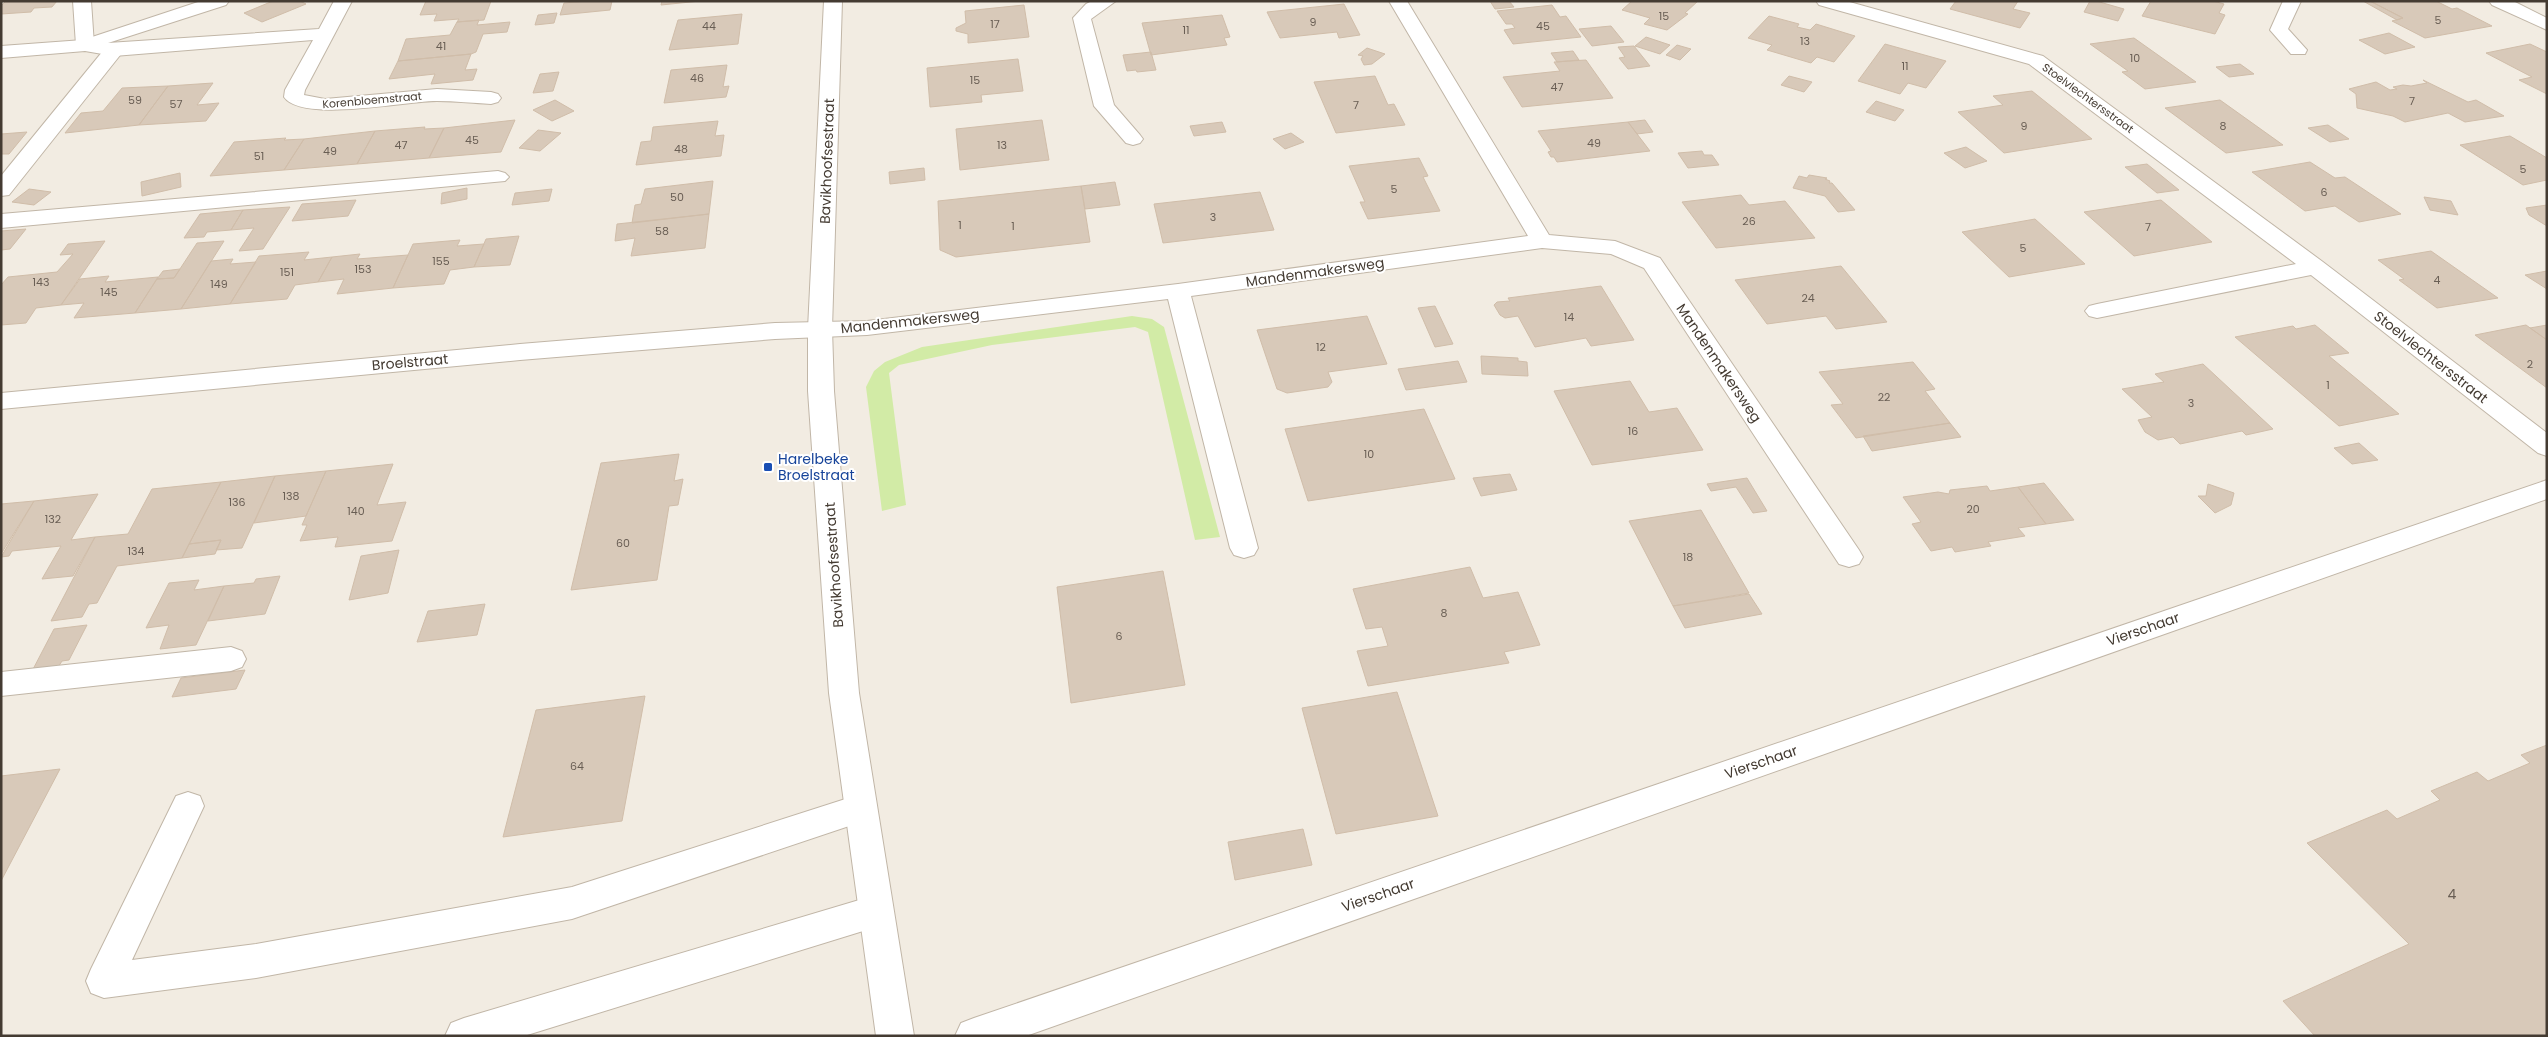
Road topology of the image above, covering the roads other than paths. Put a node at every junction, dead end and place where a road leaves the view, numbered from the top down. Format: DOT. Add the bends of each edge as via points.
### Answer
graph roads {
  1 [pos="82,1"];
  2 [pos="220,1"];
  3 [pos="343,1"];
  4 [pos="832,1"];
  5 [pos="1107,1"];
  6 [pos="1398,1"];
  7 [pos="1825,1"];
  8 [pos="2292,1"];
  9 [pos="2498,1"];
  10 [pos="2547,25"];
  11 [pos="324,34"];
  12 [pos="86,46"];
  13 [pos="114,50"];
  14 [pos="2298,50"];
  15 [pos="1,52"];
  16 [pos="491,98"];
  17 [pos="1133,139"];
  18 [pos="498,177"];
  19 [pos="1,190"];
  20 [pos="1,222"];
  21 [pos="1542,242"];
  22 [pos="2315,267"];
  23 [pos="1178,291"];
  24 [pos="2097,310"];
  25 [pos="820,329"];
  26 [pos="3,403"];
  27 [pos="2547,447"];
  28 [pos="2547,488"];
  29 [pos="1244,548"];
  30 [pos="1849,557"];
  31 [pos="231,659"];
  32 [pos="1,684"];
  33 [pos="188,806"];
  34 [pos="861,808"];
  35 [pos="876,911"];
  36 [pos="464,1036"];
  37 [pos="895,1036"];
  38 [pos="974,1036"];
  1 -- 12 [label="street"];
  2 -- 12 [label="street"];
  3 -- 11 [label="street, Korenbloemstraat"];
  4 -- 25 [label="street, Bavikhoofsestraat"];
  5 -- 17 [label="street" via="1092,8 1082,18 1104,106"];
  6 -- 21 [label="street"];
  7 -- 22 [label="street, Stoelvlechtersstraat" via="2036,60"];
  8 -- 14 [label="street" via="2279,30"];
  9 -- 10 [label="street"];
  11 -- 13 [label="street"];
  11 -- 16 [label="street, Korenbloemstraat" via="294,90 294,97 298,100 325,105 438,95"];
  12 -- 13 [label="street"];
  12 -- 15 [label="street"];
  13 -- 19 [label="street"];
  18 -- 20 [label="street"];
  21 -- 23 [label="street, Mandenmakersweg"];
  21 -- 30 [label="street, Mandenmakersweg" via="1615,248 1652,263"];
  22 -- 24 [label="street"];
  22 -- 27 [label="street, Stoelvlechtersstraat"];
  23 -- 25 [label="street, Mandenmakersweg" via="867,328"];
  23 -- 29 [label="street"];
  25 -- 26 [label="street, Broelstraat" via="520,352"];
  25 -- 34 [label="street, Bavikhoofsestraat" via="821,391 844,694"];
  28 -- 38 [label="street, Vierschaar"];
  31 -- 32 [label="street"];
  33 -- 34 [label="street" via="104,981 256,961 572,903"];
  34 -- 35 [label="street, Bavikhoofsestraat"];
  35 -- 36 [label="street"];
  35 -- 37 [label="street, Bavikhoofsestraat"];
}
